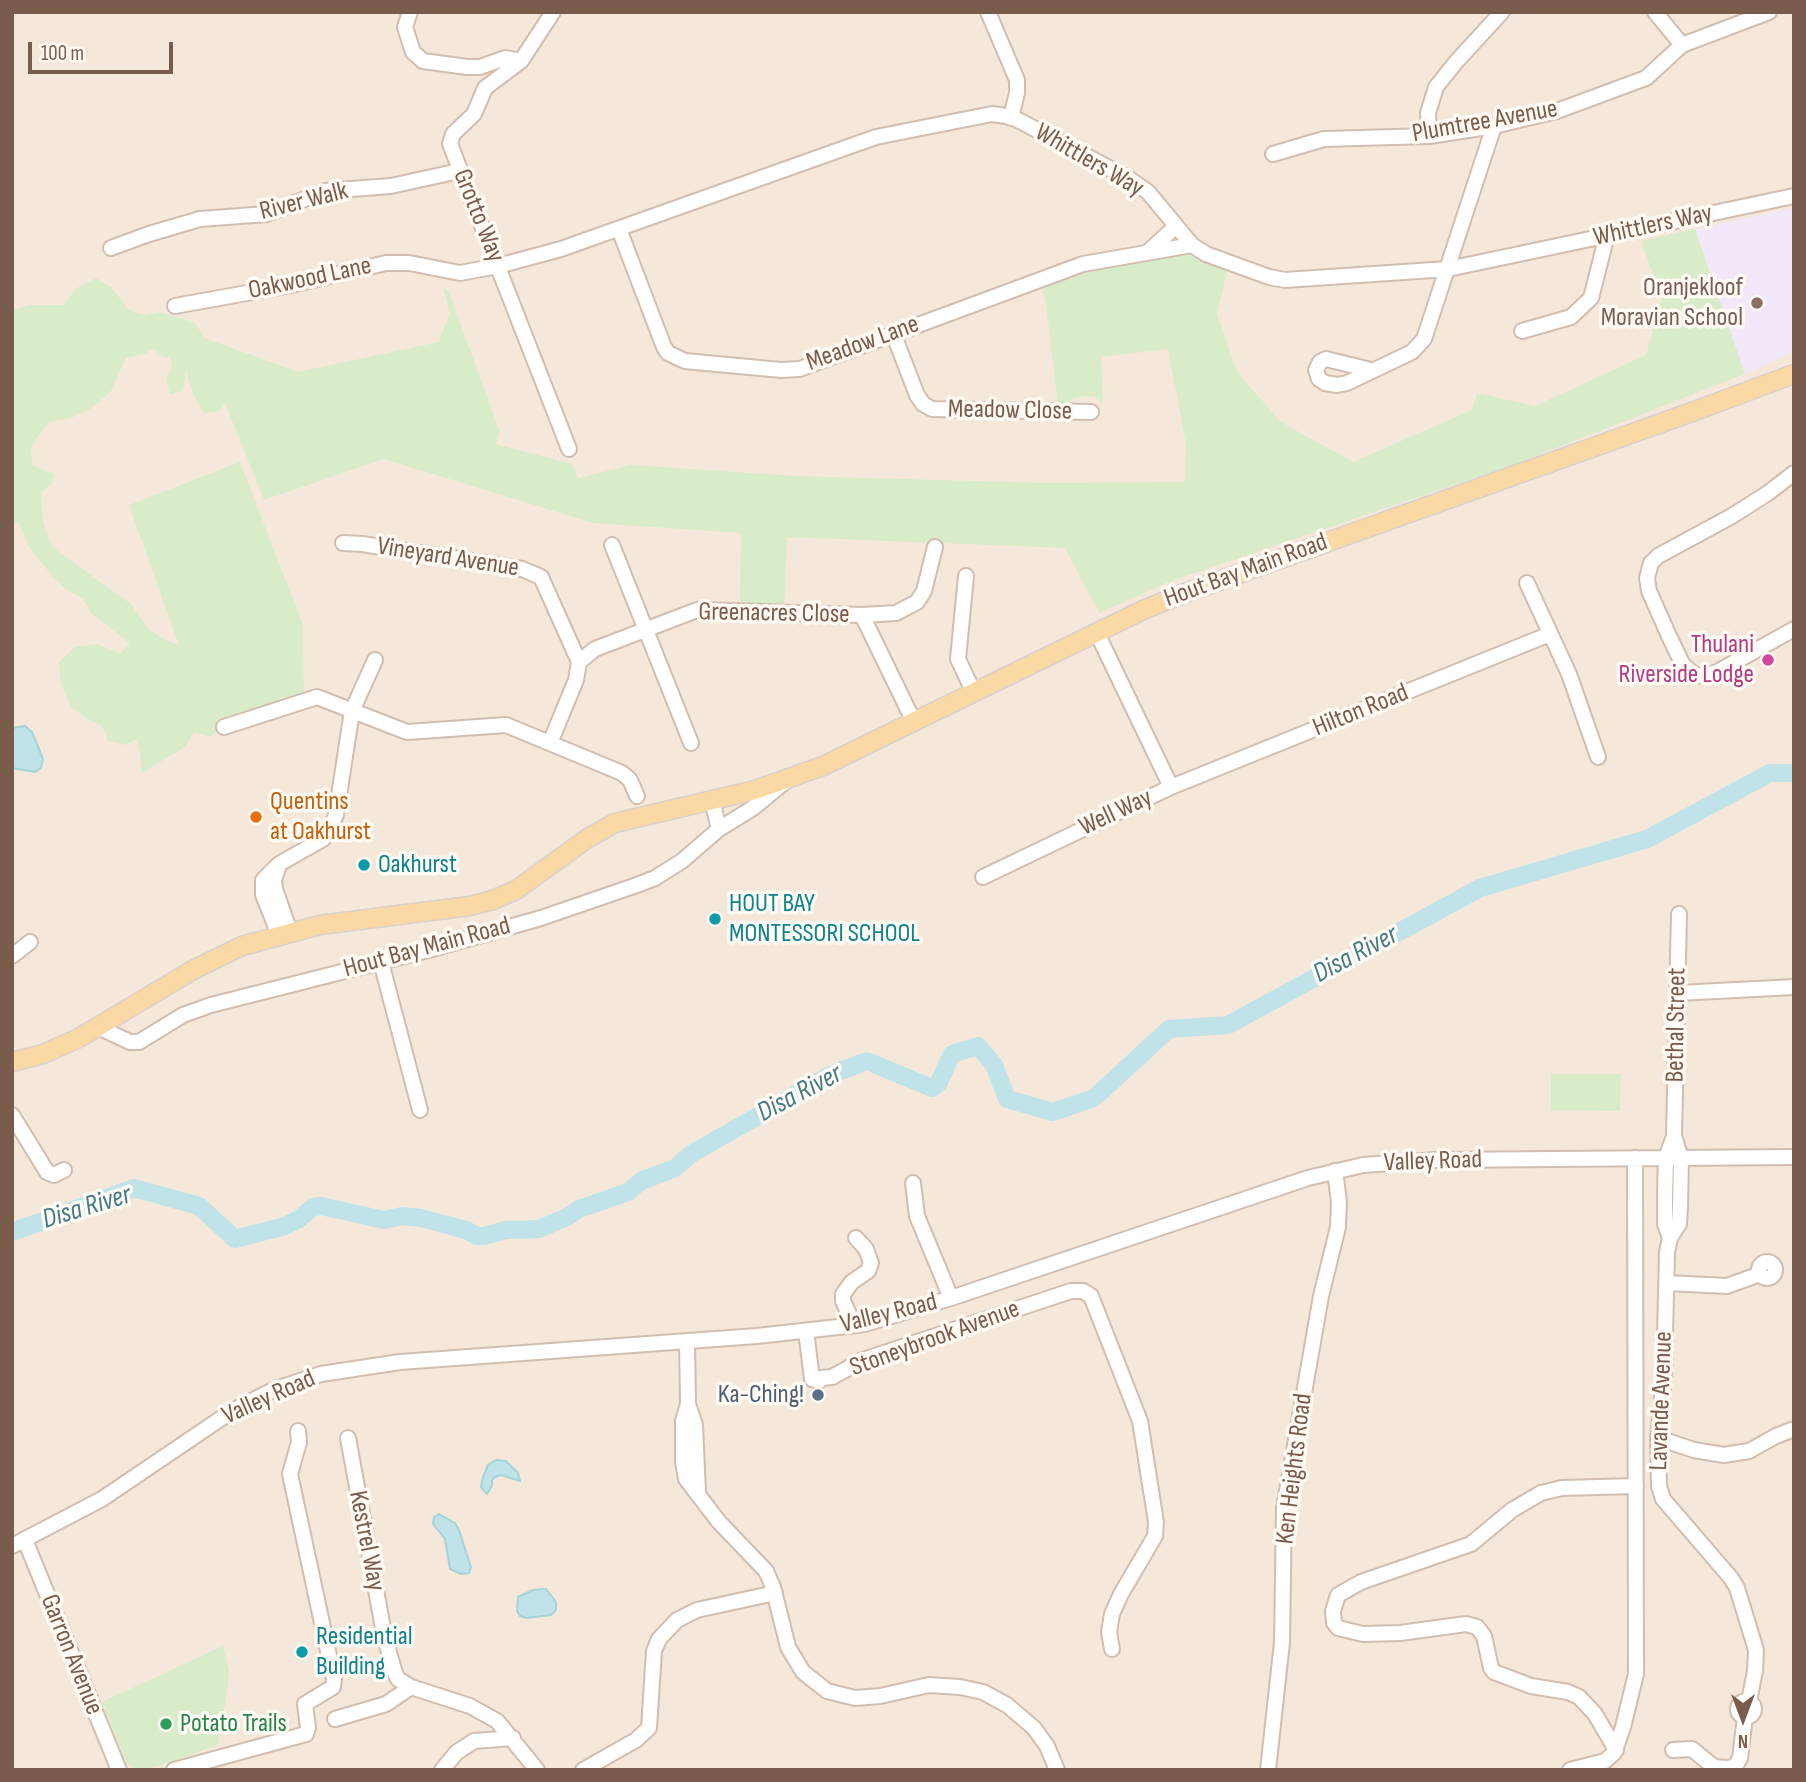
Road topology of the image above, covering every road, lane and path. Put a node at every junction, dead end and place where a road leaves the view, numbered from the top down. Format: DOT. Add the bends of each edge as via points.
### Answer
graph roads {
  1 [pos="410,12"];
  2 [pos="553,12"];
  3 [pos="988,12"];
  4 [pos="1502,12"];
  5 [pos="1655,12"];
  6 [pos="1769,12"];
  7 [pos="1682,46"];
  8 [pos="521,61"];
  9 [pos="1011,117"];
  10 [pos="1494,125"];
  11 [pos="1429,136"];
  12 [pos="1273,154"];
  13 [pos="459,171"];
  14 [pos="1794,196"];
  15 [pos="1175,227"];
  16 [pos="619,229"];
  17 [pos="1607,235"];
  18 [pos="1192,246"];
  19 [pos="111,248"];
  20 [pos="1149,251"];
  21 [pos="497,262"];
  22 [pos="1448,268"];
  23 [pos="175,306"];
  24 [pos="1522,331"];
  25 [pos="893,333"];
  26 [pos="1371,370"];
  27 [pos="1794,374"];
  28 [pos="1091,412"];
  29 [pos="569,449"];
  30 [pos="1794,473"];
  31 [pos="342,543"];
  32 [pos="612,545"];
  33 [pos="936,547"];
  34 [pos="966,576"];
  35 [pos="1527,583"];
  36 [pos="862,615"];
  37 [pos="645,628"];
  38 [pos="1794,629"];
  39 [pos="1097,633"];
  40 [pos="1550,634"];
  41 [pos="375,660"];
  42 [pos="579,662"];
  43 [pos="974,693"];
  44 [pos="352,711"];
  45 [pos="914,722"];
  46 [pos="223,727"];
  47 [pos="550,743"];
  48 [pos="691,743"];
  49 [pos="1598,757"];
  50 [pos="786,780"];
  51 [pos="1171,787"];
  52 [pos="637,796"];
  53 [pos="712,800"];
  54 [pos="719,829"];
  55 [pos="983,877"];
  56 [pos="1679,914"];
  57 [pos="285,933"];
  58 [pos="30,942"];
  59 [pos="12,956"];
  60 [pos="381,962"];
  61 [pos="1794,987"];
  62 [pos="1678,993"];
  63 [pos="98,1027"];
  64 [pos="12,1062"];
  65 [pos="420,1110"];
  66 [pos="12,1115"];
  67 [pos="1674,1136"];
  68 [pos="1794,1157"];
  69 [pos="1634,1158"];
  70 [pos="1666,1158"];
  71 [pos="1681,1158"];
  72 [pos="64,1170"];
  73 [pos="1335,1171"];
  74 [pos="913,1183"];
  75 [pos="1681,1188"];
  76 [pos="1665,1193"];
  77 [pos="856,1238"];
  78 [pos="1670,1238"];
  79 [pos="1760,1275"];
  80 [pos="1667,1283"];
  81 [pos="951,1298"];
  82 [pos="854,1325"];
  83 [pos="811,1331"];
  84 [pos="687,1341"];
  85 [pos="1794,1430"];
  86 [pos="298,1431"];
  87 [pos="348,1438"];
  88 [pos="1658,1438"];
  89 [pos="1636,1486"];
  90 [pos="18,1543"];
  91 [pos="775,1593"];
  92 [pos="1112,1648"];
  93 [pos="411,1687"];
  94 [pos="335,1719"];
  95 [pos="513,1738"];
  96 [pos="1616,1750"];
  97 [pos="1673,1750"];
  98 [pos="119,1770"];
  99 [pos="174,1770"];
  100 [pos="442,1770"];
  101 [pos="537,1770"];
  102 [pos="583,1770"];
  103 [pos="1057,1770"];
  104 [pos="1268,1770"];
  105 [pos="1570,1770"];
  1 -- 8 [label="street" via="405,27 413,52 424,61 480,67 505,58"];
  2 -- 8 [label="street, Grotto Way"];
  3 -- 9 [label="street" via="1017,79"];
  4 -- 11 [label="street" via="1436,87 1428,113"];
  5 -- 7 [label="street"];
  6 -- 7 [label="street"];
  7 -- 10 [label="street, Plumtree Avenue" via="1646,78 1557,111"];
  8 -- 13 [label="street, Grotto Way" via="485,88 474,114 453,134 450,144"];
  9 -- 15 [label="street, Whittlers Way" via="1128,178 1148,192"];
  9 -- 16 [label="street, Whittlers Way" via="981,115 876,137"];
  10 -- 11 [label="street, Plumtree Avenue"];
  10 -- 22 [label="street"];
  11 -- 12 [label="street, Plumtree Avenue" via="1334,138"];
  13 -- 19 [label="street, River Walk" via="391,186 332,190 267,214 200,219"];
  13 -- 21 [label="street, Grotto Way"];
  14 -- 17 [label="street, Whittlers Way"];
  15 -- 18 [label="street, Whittlers Way"];
  15 -- 20 [label="street"];
  16 -- 21 [label="street, Whittlers Way" via="561,249"];
  16 -- 25 [label="street, Meadow Lane" via="664,347 678,359 794,370"];
  17 -- 22 [label="street, Whittlers Way"];
  17 -- 24 [label="street" via="1591,298 1572,317"];
  18 -- 20 [label="street, Meadow Lane"];
  18 -- 22 [label="street, Whittlers Way" via="1285,280"];
  20 -- 25 [label="street, Meadow Lane" via="1076,266"];
  21 -- 23 [label="street, Oakwood Lane" via="464,273 409,262 386,263"];
  21 -- 29 [label="street, Grotto Way"];
  22 -- 26 [label="street" via="1422,343 1405,356"];
  25 -- 28 [label="street, Meadow Close" via="917,395 932,409"];
  27 -- 39 [label="main road, Hout Bay Main Road" via="1185,593"];
  30 -- 38 [label="street" via="1732,516 1658,556 1647,578 1683,665 1695,675 1720,671"];
  31 -- 42 [label="street, Vineyard Avenue" via="538,574"];
  32 -- 37 [label="street"];
  33 -- 36 [label="street" via="917,603 901,611"];
  34 -- 43 [label="street" via="958,659"];
  35 -- 40 [label="street"];
  36 -- 37 [label="street, Greenacres Close" via="696,610"];
  36 -- 45 [label="street, Greenacres Close"];
  37 -- 42 [label="street, Greenacres Close" via="594,649"];
  37 -- 48 [label="street"];
  39 -- 43 [label="main road, Hout Bay Main Road"];
  39 -- 51 [label="street, Well Way"];
  40 -- 49 [label="street"];
  40 -- 51 [label="street, Hilton Road"];
  41 -- 44 [label="street"];
  42 -- 47 [label="street"];
  43 -- 45 [label="main road, Hout Bay Main Road"];
  44 -- 46 [label="street" via="314,697"];
  44 -- 47 [label="street" via="407,732 506,726"];
  44 -- 57 [label="street" via="334,822 323,839 279,864 274,880"];
  45 -- 50 [label="main road, Hout Bay Main Road"];
  47 -- 52 [label="street" via="622,773"];
  50 -- 53 [label="main road, Hout Bay Main Road"];
  50 -- 54 [label="street, Hout Bay Main Road"];
  51 -- 55 [label="street, Well Way"];
  53 -- 54 [label="street"];
  53 -- 57 [label="main road, Hout Bay Main Road" via="615,823 516,890 487,902"];
  54 -- 60 [label="street, Hout Bay Main Road" via="682,861 646,881 541,918"];
  56 -- 62 [label="street, Bethal Street"];
  57 -- 63 [label="main road, Hout Bay Main Road" via="214,958"];
  58 -- 59 [label="street"];
  60 -- 63 [label="street, Hout Bay Main Road" via="211,1005 183,1015 139,1042"];
  60 -- 65 [label="street"];
  61 -- 62 [label="street"];
  62 -- 67 [label="street, Bethal Street"];
  63 -- 64 [label="main road, Hout Bay Main Road" via="55,1049"];
  66 -- 72 [label="street" via="44,1169 54,1175"];
  67 -- 70 [label="street, Bethal Street"];
  67 -- 71 [label="street, Bethal Street"];
  68 -- 71 [label="street, Valley Road"];
  69 -- 70 [label="street, Valley Road"];
  69 -- 73 [label="street, Valley Road" via="1414,1161"];
  69 -- 89 [label="street"];
  70 -- 71 [label="street, Valley Road"];
  70 -- 76 [label="street, Lavande Avenue"];
  71 -- 75 [label="street, Lavande Avenue"];
  73 -- 81 [label="street, Valley Road"];
  73 -- 104 [label="street, Ken Heights Road" via="1338,1227 1318,1307 1284,1508 1282,1642"];
  74 -- 81 [label="street" via="918,1216"];
  75 -- 76 [label="street"];
  75 -- 78 [label="street, Lavande Avenue" via="1679,1224"];
  76 -- 78 [label="street, Lavande Avenue"];
  77 -- 82 [label="street" via="871,1263 843,1294"];
  78 -- 80 [label="street, Lavande Avenue"];
  79 -- 80 [label="street" via="1727,1286"];
  80 -- 88 [label="street, Lavande Avenue"];
  81 -- 82 [label="street, Valley Road"];
  82 -- 83 [label="street, Valley Road"];
  83 -- 84 [label="street, Valley Road"];
  83 -- 92 [label="street, Stoneybrook Avenue" via="821,1378 1071,1291 1091,1296 1140,1421 1156,1522 1155,1536 1112,1614"];
  84 -- 90 [label="street, Valley Road" via="400,1362 304,1378 232,1411 102,1499"];
  84 -- 91 [label="street" via="698,1493 719,1522 763,1566"];
  85 -- 88 [label="street" via="1749,1451 1724,1455"];
  86 -- 99 [label="street" via="290,1474 334,1682 329,1692 306,1702 306,1734"];
  87 -- 93 [label="street, Kestrel Way" via="391,1665 398,1679"];
  88 -- 97 [label="street, Lavande Avenue" via="1663,1499 1731,1578 1756,1650 1748,1701 1754,1709 1745,1717 1735,1767 1714,1767 1692,1749"];
  89 -- 96 [label="street" via="1636,1674"];
  89 -- 96 [label="street" via="1541,1493 1520,1504 1472,1544 1345,1591 1336,1599 1333,1611 1338,1628 1363,1634 1466,1624 1477,1627 1494,1672 1579,1697"];
  90 -- 98 [label="street, Garron Avenue"];
  91 -- 102 [label="street" via="697,1610 677,1620 654,1651 649,1728"];
  91 -- 103 [label="street" via="792,1655 819,1686 863,1698 929,1685 983,1692 1034,1728"];
  93 -- 94 [label="street" via="386,1704"];
  93 -- 95 [label="street" via="484,1712"];
  95 -- 100 [label="street" via="474,1741"];
  95 -- 101 [label="street"];
  96 -- 105 [label="street" via="1605,1761"];
}
